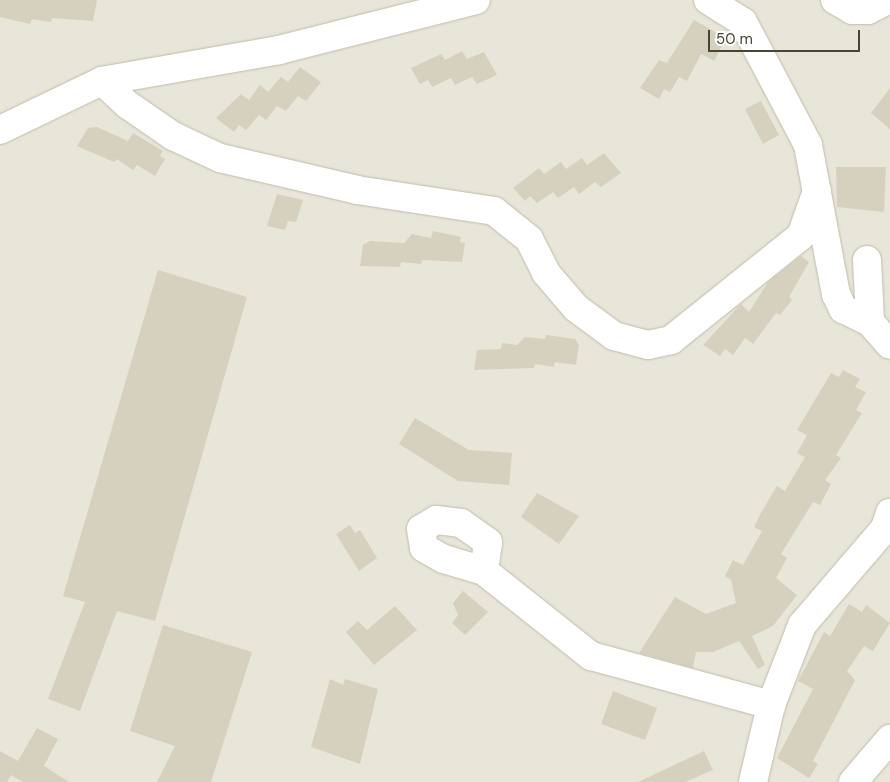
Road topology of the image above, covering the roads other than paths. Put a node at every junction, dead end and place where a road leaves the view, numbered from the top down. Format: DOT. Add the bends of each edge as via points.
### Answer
graph roads {
  1 [pos="476,0"];
  2 [pos="708,0"];
  3 [pos="835,0"];
  4 [pos="888,0"];
  5 [pos="102,80"];
  6 [pos="0,130"];
  7 [pos="817,191"];
  8 [pos="867,260"];
  9 [pos="870,322"];
  10 [pos="890,345"];
  11 [pos="890,513"];
  12 [pos="484,570"];
  13 [pos="771,705"];
  14 [pos="890,739"];
  15 [pos="753,782"];
  16 [pos="854,782"];
  1 -- 5 [label="street" via="279,50"];
  2 -- 7 [label="street" via="743,22 754,39 774,86 808,145"];
  3 -- 4 [label="street" via="852,10 868,10"];
  5 -- 6 [label="street"];
  5 -- 7 [label="street" via="128,105 173,136 220,158 357,190 494,211 529,239 546,273 576,308 614,336 648,345 671,340 801,236"];
  7 -- 9 [label="street" via="828,259 843,309"];
  8 -- 9 [label="street"];
  9 -- 10 [label="street"];
  11 -- 13 [label="street" via="885,528 802,625"];
  12 -- 13 [label="street" via="591,656"];
  13 -- 15 [label="street"];
  14 -- 16 [label="street"];
}
